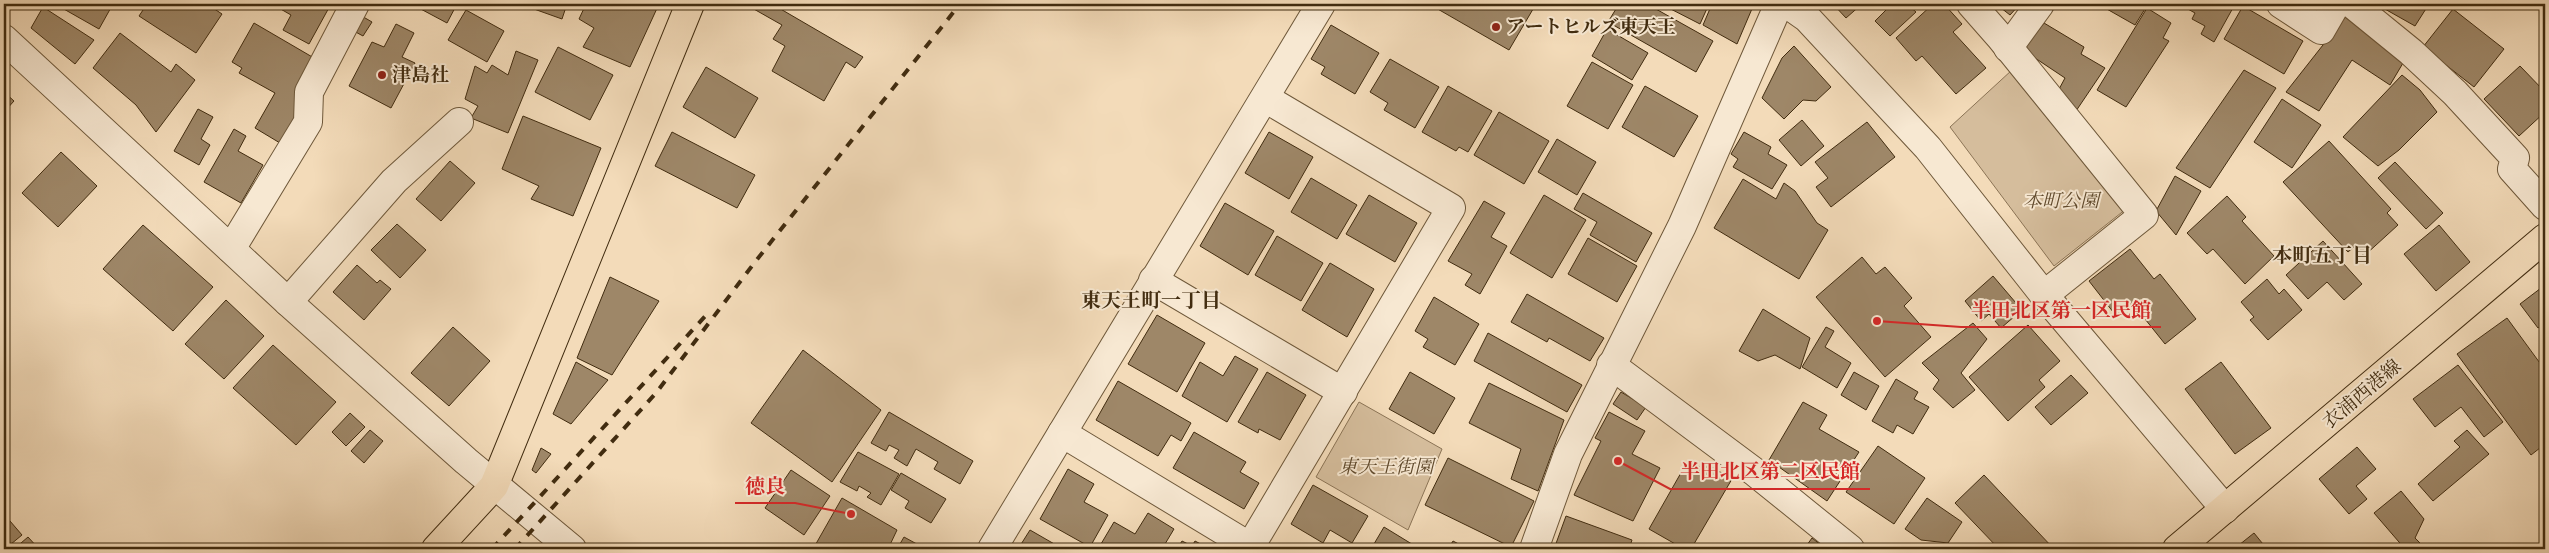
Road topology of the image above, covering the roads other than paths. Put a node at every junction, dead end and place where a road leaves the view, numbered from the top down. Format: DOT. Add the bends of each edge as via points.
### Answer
graph roads {
  1 [pos="355,4"];
  2 [pos="690,4"];
  3 [pos="1321,4"];
  4 [pos="1781,4"];
  5 [pos="1787,4"];
  6 [pos="1971,4"];
  7 [pos="2040,4"];
  8 [pos="2280,4"];
  9 [pos="2336,4"];
  10 [pos="2352,4"];
  11 [pos="4,40"];
  12 [pos="2008,48"];
  13 [pos="1265,98"];
  14 [pos="458,122"];
  15 [pos="2545,206"];
  16 [pos="2545,238"];
  17 [pos="231,249"];
  18 [pos="1152,280"];
  19 [pos="2044,295"];
  20 [pos="288,302"];
  21 [pos="1611,365"];
  22 [pos="1343,392"];
  23 [pos="1062,433"];
  24 [pos="494,486"];
  25 [pos="2225,509"];
  26 [pos="1252,548"];
  27 [pos="436,549"];
  28 [pos="572,549"];
  29 [pos="992,549"];
  30 [pos="1534,549"];
  31 [pos="1850,549"];
  32 [pos="2177,549"];
  1 -- 17 [label="street" via="309,92 308,122"];
  2 -- 24 [label="main road"];
  3 -- 13 [label="street"];
  4 -- 21 [label="street" via="1682,226"];
  5 -- 19 [label="street" via="1807,18 1928,148"];
  6 -- 12 [label="street"];
  7 -- 12 [label="street"];
  8 -- 9 [label="street" via="2321,30"];
  10 -- 15 [label="street" via="2455,92 2515,158 2512,169"];
  11 -- 17 [label="street"];
  12 -- 19 [label="street" via="2144,215"];
  13 -- 18 [label="street"];
  13 -- 22 [label="street" via="1452,208"];
  14 -- 20 [label="street" via="394,181"];
  16 -- 25 [label="main road, 衣浦西港線"];
  17 -- 20 [label="street"];
  18 -- 22 [label="street"];
  18 -- 23 [label="street"];
  19 -- 25 [label="street"];
  20 -- 24 [label="street"];
  21 -- 30 [label="street" via="1568,454"];
  21 -- 31 [label="street" via="1756,473"];
  22 -- 26 [label="street"];
  23 -- 26 [label="street"];
  23 -- 29 [label="street"];
  24 -- 27 [label="main road"];
  24 -- 28 [label="street"];
  25 -- 32 [label="main road, 衣浦西港線"];
}
